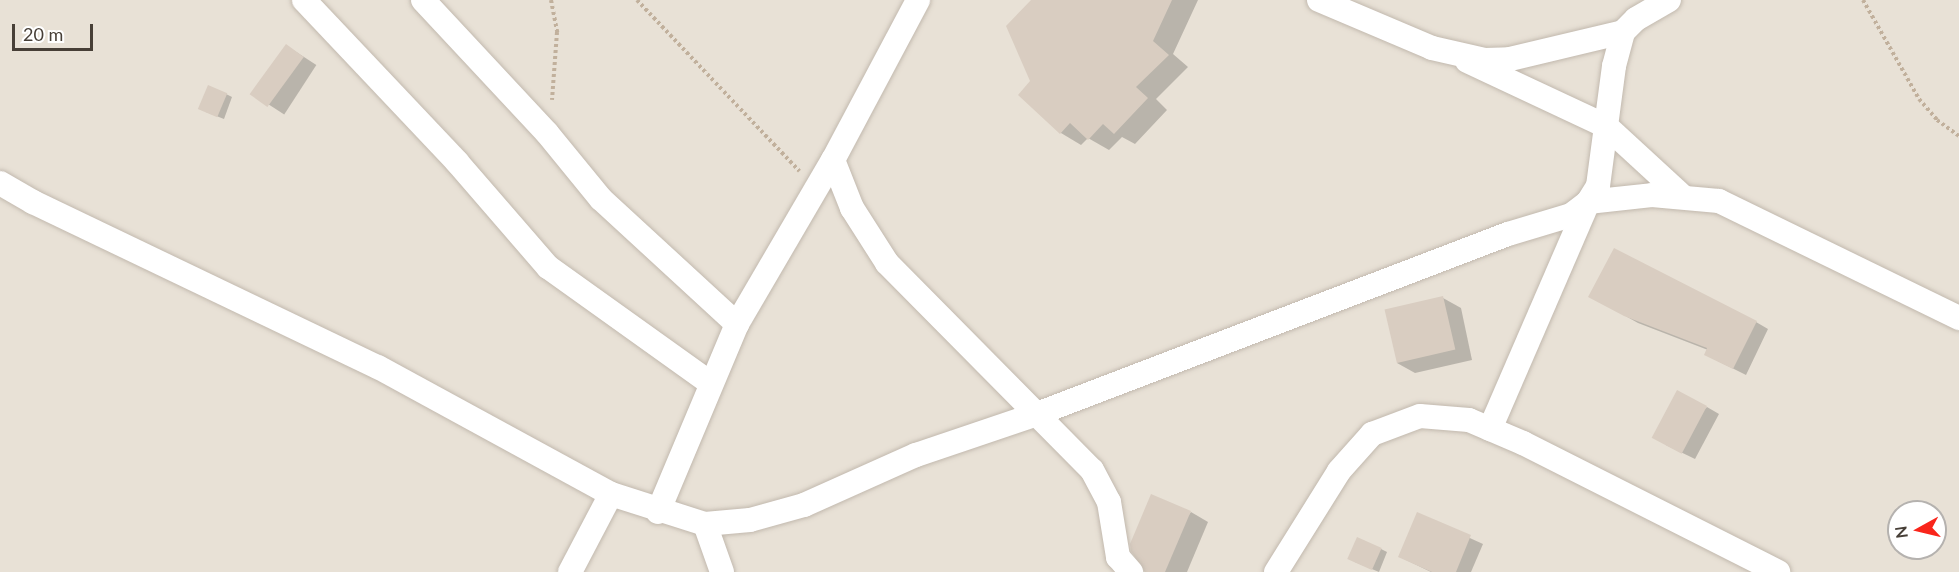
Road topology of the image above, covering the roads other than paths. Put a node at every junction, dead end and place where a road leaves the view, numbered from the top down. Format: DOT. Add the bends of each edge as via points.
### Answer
graph roads {
  1 [pos="304,0"];
  2 [pos="423,0"];
  3 [pos="918,0"];
  4 [pos="1319,0"];
  5 [pos="1669,0"];
  6 [pos="1623,32"];
  7 [pos="1458,57"];
  8 [pos="1606,126"];
  9 [pos="833,160"];
  10 [pos="0,183"];
  11 [pos="1681,195"];
  12 [pos="1588,202"];
  13 [pos="1959,318"];
  14 [pos="737,324"];
  15 [pos="710,384"];
  16 [pos="1037,414"];
  17 [pos="1490,429"];
  18 [pos="611,494"];
  19 [pos="658,512"];
  20 [pos="705,524"];
  21 [pos="570,572"];
  22 [pos="722,572"];
  23 [pos="1131,572"];
  24 [pos="1276,572"];
  25 [pos="1778,572"];
  1 -- 15 [label="street" via="457,162 548,267"];
  2 -- 14 [label="street" via="546,133 601,199"];
  3 -- 9 [label="street"];
  4 -- 7 [label="street"];
  5 -- 6 [label="street" via="1636,19"];
  6 -- 7 [label="street" via="1509,59"];
  6 -- 8 [label="street"];
  7 -- 8 [label="street"];
  8 -- 11 [label="street"];
  8 -- 12 [label="street" via="1598,186"];
  9 -- 14 [label="street" via="814,186"];
  9 -- 16 [label="street" via="852,208 887,263"];
  10 -- 18 [label="street" via="378,367"];
  11 -- 12 [label="street"];
  11 -- 13 [label="street" via="1719,201"];
  12 -- 16 [label="street" via="1571,215 1508,234"];
  12 -- 17 [label="street"];
  14 -- 15 [label="street"];
  15 -- 19 [label="street"];
  16 -- 20 [label="street" via="916,455 804,506 750,520"];
  16 -- 23 [label="street" via="1092,470 1108,502 1118,557"];
  17 -- 24 [label="street" via="1469,420 1420,416 1372,434 1339,471"];
  17 -- 25 [label="street"];
  18 -- 19 [label="street"];
  18 -- 21 [label="street"];
  19 -- 20 [label="street"];
  20 -- 22 [label="street"];
}
